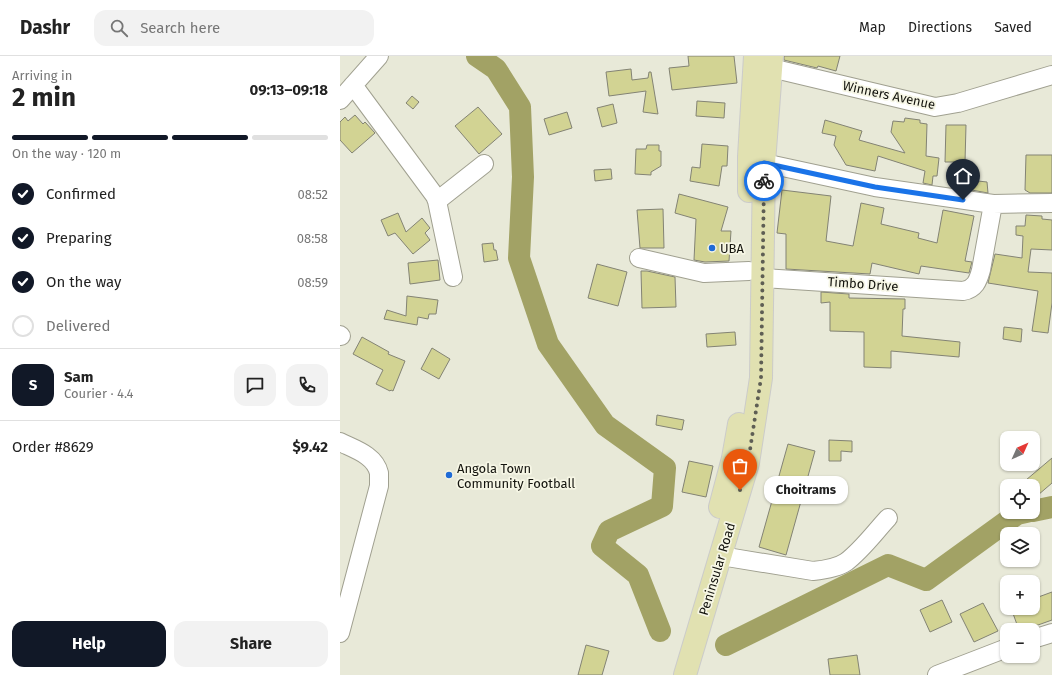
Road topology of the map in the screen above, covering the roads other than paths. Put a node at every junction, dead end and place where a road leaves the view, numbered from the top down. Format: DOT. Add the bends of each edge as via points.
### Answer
graph roads {
  1 [pos="379,56"];
  2 [pos="763,61"];
  3 [pos="1052,75"];
  4 [pos="353,85"];
  5 [pos="340,100"];
  6 [pos="764,163"];
  7 [pos="484,164"];
  8 [pos="438,201"];
  9 [pos="1052,203"];
  10 [pos="993,204"];
  11 [pos="640,258"];
  12 [pos="756,274"];
  13 [pos="453,277"];
  14 [pos="340,442"];
  15 [pos="888,518"];
  16 [pos="721,556"];
  17 [pos="340,633"];
  18 [pos="1052,633"];
  19 [pos="1040,637"];
  20 [pos="1000,651"];
  21 [pos="670,675"];
  22 [pos="685,675"];
  23 [pos="937,675"];
  1 -- 4 [label="street"];
  2 -- 3 [label="street, Winners Avenue" via="935,107 958,103"];
  2 -- 6 [label="main road, Peninsular Road"];
  2 -- 12 [label="main road, Peninsular Road" via="749,157"];
  4 -- 5 [label="street"];
  4 -- 8 [label="street"];
  6 -- 10 [label="street" via="875,187"];
  6 -- 12 [label="main road, Peninsular Road"];
  7 -- 8 [label="street"];
  8 -- 13 [label="street"];
  9 -- 10 [label="street"];
  10 -- 12 [label="street, Timbo Drive" via="979,280 969,290"];
  11 -- 12 [label="street, Timbo Drive" via="704,273"];
  12 -- 16 [label="main road, Peninsular Road" via="761,378 748,463"];
  12 -- 21 [label="main road, Peninsular Road" via="748,378 733,458"];
  14 -- 17 [label="street" via="368,456 379,472 379,486"];
  15 -- 16 [label="street" via="845,562 827,569 813,572"];
  16 -- 22 [label="main road, Peninsular Road"];
  18 -- 19 [label="street"];
  20 -- 23 [label="street"];
}
